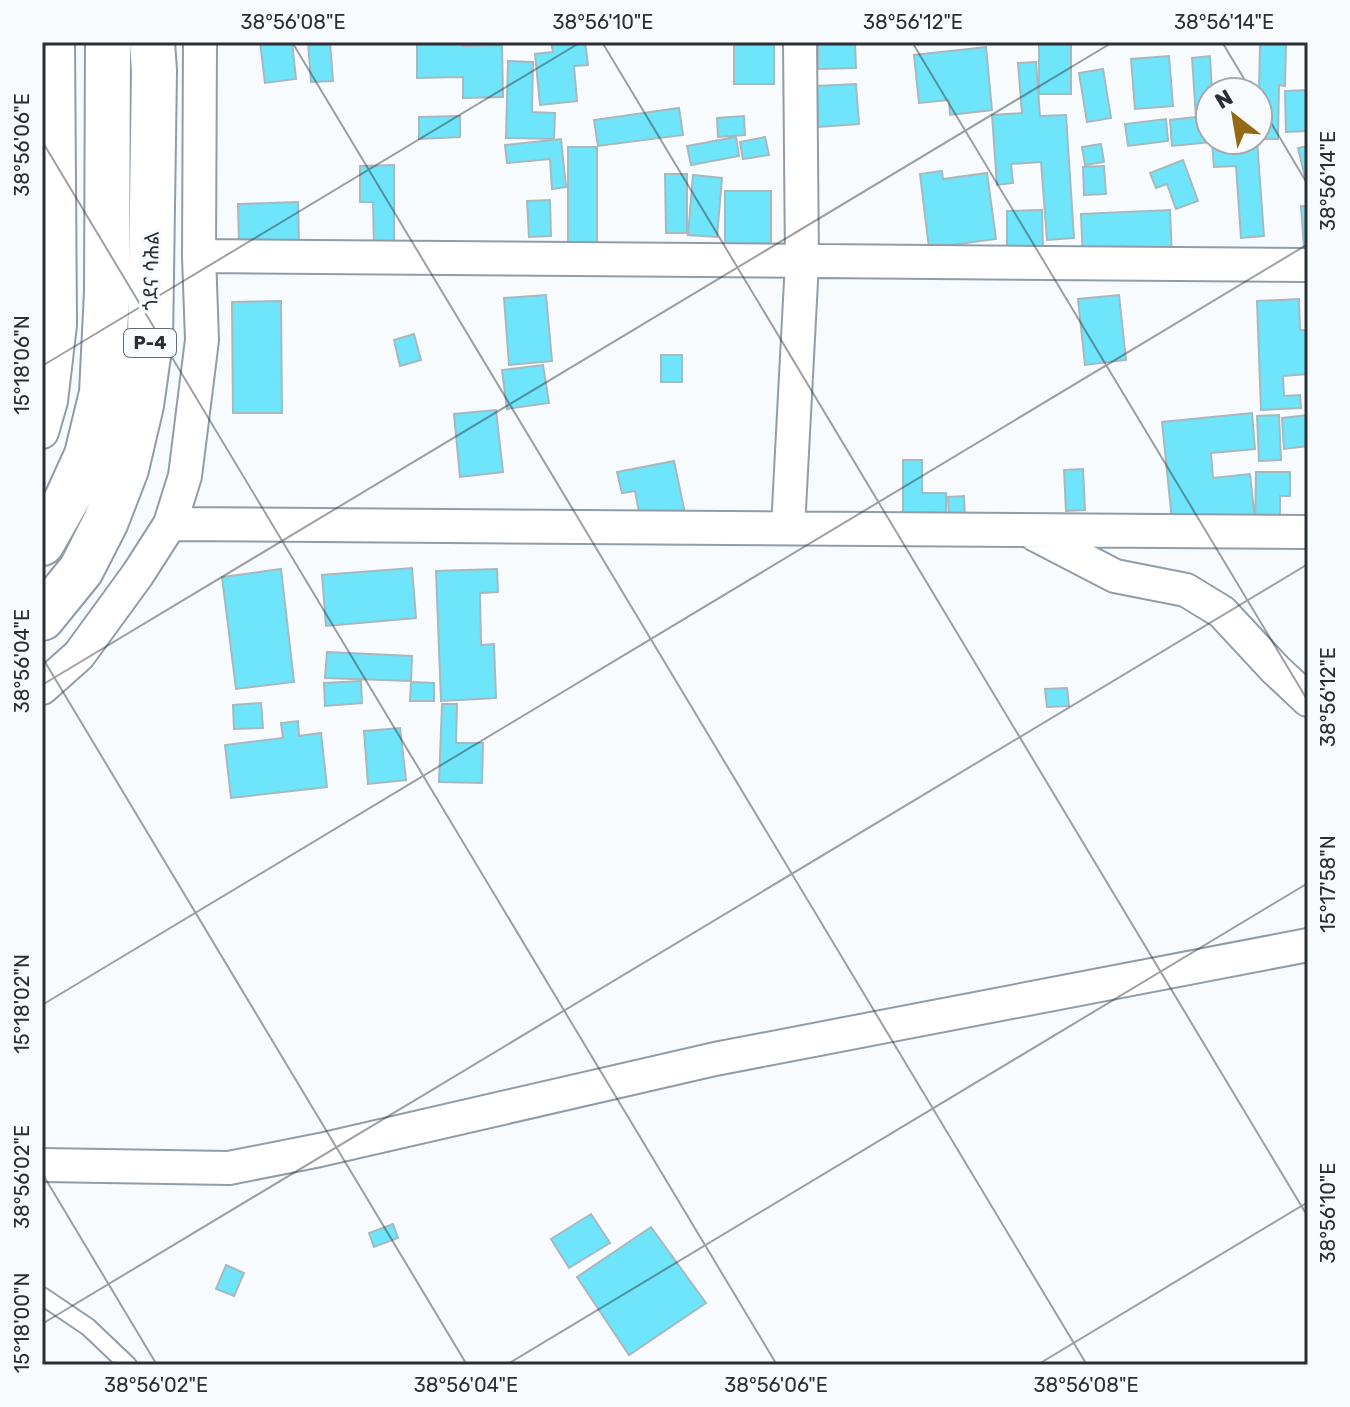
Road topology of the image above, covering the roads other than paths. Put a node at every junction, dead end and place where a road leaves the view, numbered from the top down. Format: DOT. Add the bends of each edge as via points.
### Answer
graph roads {
  1 [pos="58,42"];
  2 [pos="108,42"];
  3 [pos="152,42"];
  4 [pos="200,42"];
  5 [pos="800,42"];
  6 [pos="199,256"];
  7 [pos="802,262"];
  8 [pos="1308,265"];
  9 [pos="51,266"];
  10 [pos="107,292"];
  11 [pos="42,432"];
  12 [pos="170,524"];
  13 [pos="788,528"];
  14 [pos="1027,530"];
  15 [pos="1308,532"];
  16 [pos="42,543"];
  17 [pos="42,618"];
  18 [pos="42,688"];
  19 [pos="1308,700"];
  20 [pos="1308,945"];
  21 [pos="42,1165"];
  22 [pos="42,1296"];
  23 [pos="128,1365"];
  1 -- 9 [label="street"];
  2 -- 10 [label="highway, P-4"];
  3 -- 17 [label="highway, ጎደና ሳሕል / P-4" via="150,342 141,405 126,469 106,521 81,570"];
  4 -- 6 [label="street"];
  5 -- 7 [label="street"];
  6 -- 7 [label="street"];
  6 -- 12 [label="street" via="202,340 195,411 185,476"];
  7 -- 8 [label="street"];
  7 -- 13 [label="street"];
  9 -- 10 [label="street"];
  9 -- 11 [label="street" via="60,325"];
  10 -- 16 [label="highway, P-4" via="102,393 87,455"];
  12 -- 13 [label="street"];
  12 -- 18 [label="street" via="79,655"];
  13 -- 14 [label="street"];
  14 -- 15 [label="street"];
  14 -- 19 [label="street" via="1115,576 1186,590 1222,612"];
  20 -- 21 [label="street" via="715,1059 229,1168"];
  22 -- 23 [label="lane" via="88,1327"];
}
